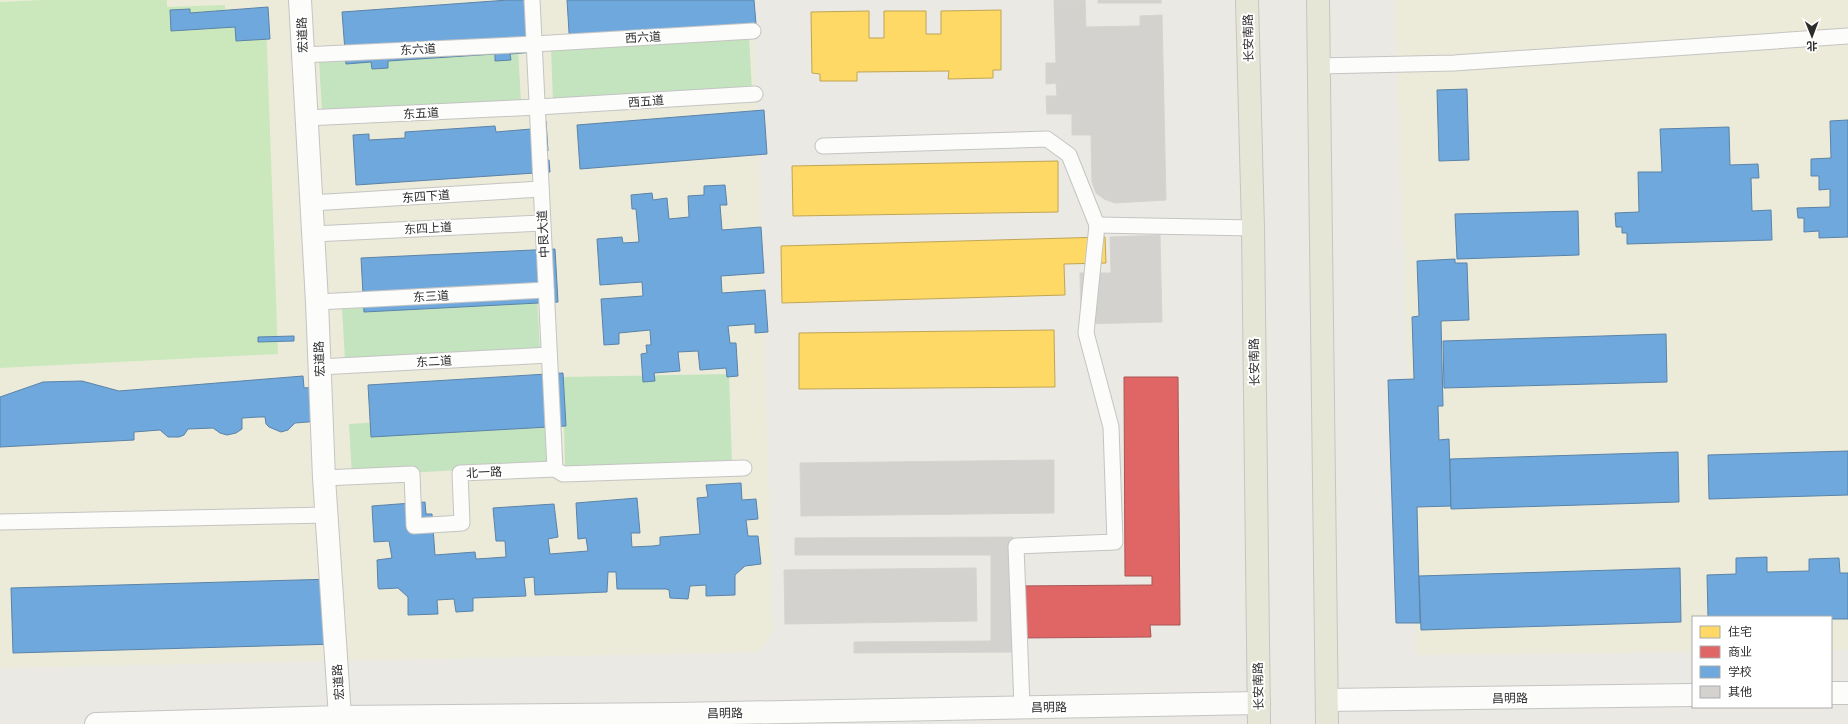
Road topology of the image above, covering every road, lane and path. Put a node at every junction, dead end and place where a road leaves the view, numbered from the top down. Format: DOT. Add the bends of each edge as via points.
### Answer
graph roads {
  1 [pos="300,0"];
  2 [pos="532,0"];
  3 [pos="1248,0"];
  4 [pos="1318,0"];
  5 [pos="753,31"];
  6 [pos="1848,36"];
  7 [pos="534,44"];
  8 [pos="302,55"];
  9 [pos="1319,66"];
  10 [pos="755,94"];
  11 [pos="537,107"];
  12 [pos="306,118"];
  13 [pos="823,146"];
  14 [pos="541,189"];
  15 [pos="311,203"];
  16 [pos="542,223"];
  17 [pos="1097,225"];
  18 [pos="1253,228"];
  19 [pos="313,234"];
  20 [pos="546,290"];
  21 [pos="317,302"];
  22 [pos="549,355"];
  23 [pos="319,367"];
  24 [pos="555,468"];
  25 [pos="744,468"];
  26 [pos="324,478"];
  27 [pos="327,515"];
  28 [pos="0,522"];
  29 [pos="1832,693"];
  30 [pos="1848,693"];
  31 [pos="1692,695"];
  32 [pos="1327,700"];
  33 [pos="1022,707"];
  34 [pos="1259,714"];
  35 [pos="340,718"];
  36 [pos="676,719"];
  37 [pos="443,720"];
  38 [pos="160,723"];
  39 [pos="96,724"];
  40 [pos="1327,724"];
  1 -- 8 [label="street, 宏道路"];
  2 -- 7 [label="lane, 中艮大道"];
  3 -- 18 [label="main road, 长安南路"];
  4 -- 9 [label="main road"];
  5 -- 7 [label="lane, 西六道"];
  6 -- 9 [label="lane" via="1454,63"];
  7 -- 8 [label="lane, 东六道"];
  7 -- 11 [label="lane, 中艮大道"];
  8 -- 12 [label="street, 宏道路"];
  9 -- 32 [label="main road"];
  10 -- 11 [label="lane, 西五道"];
  11 -- 12 [label="lane, 东五道"];
  11 -- 14 [label="lane, 中艮大道"];
  12 -- 15 [label="street, 宏道路"];
  13 -- 17 [label="lane" via="1047,139 1069,155"];
  14 -- 15 [label="lane, 东四下道"];
  14 -- 16 [label="lane, 中艮大道"];
  15 -- 19 [label="street, 宏道路"];
  16 -- 19 [label="lane, 东四上道"];
  16 -- 20 [label="lane, 中艮大道"];
  17 -- 18 [label="lane"];
  17 -- 33 [label="lane" via="1086,333 1111,427 1115,542 1016,546"];
  18 -- 34 [label="main road, 长安南路"];
  19 -- 21 [label="street, 宏道路"];
  20 -- 21 [label="lane, 东三道"];
  20 -- 22 [label="lane, 中艮大道"];
  21 -- 23 [label="street, 宏道路"];
  22 -- 23 [label="lane, 东二道"];
  22 -- 24 [label="lane, 中艮大道"];
  23 -- 26 [label="street, 宏道路"];
  24 -- 25 [label="lane, 北一路" via="563,474"];
  24 -- 26 [label="lane, 北一路" via="460,473 462,523 414,526 412,474"];
  26 -- 27 [label="street, 宏道路"];
  27 -- 28 [label="lane"];
  27 -- 35 [label="street, 宏道路"];
  29 -- 30 [label="street"];
  31 -- 32 [label="street, 昌明路"];
  32 -- 40 [label="main road"];
  33 -- 34 [label="street, 昌明路"];
  33 -- 36 [label="street, 昌明路"];
  35 -- 37 [label="street, 昌明路"];
  35 -- 38 [label="street, 昌明路"];
  36 -- 37 [label="street, 昌明路"];
  38 -- 39 [label="street, 昌明路"];
}
